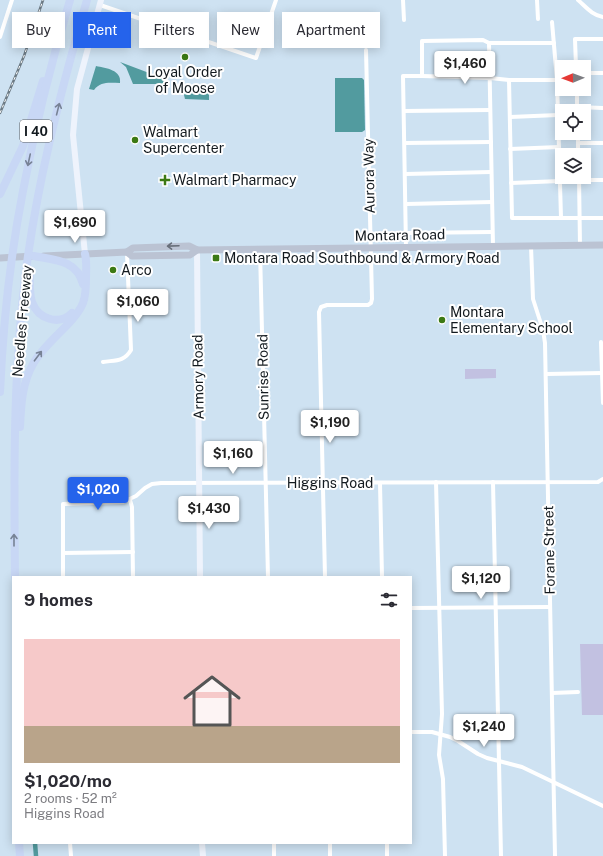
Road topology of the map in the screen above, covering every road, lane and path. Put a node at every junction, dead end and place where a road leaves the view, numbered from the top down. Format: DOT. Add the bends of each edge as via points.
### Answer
graph roads {
  1 [pos="12,0"];
  2 [pos="70,0"];
  3 [pos="87,0"];
  4 [pos="276,0"];
  5 [pos="403,0"];
  6 [pos="537,0"];
  7 [pos="578,0"];
  8 [pos="101,2"];
  9 [pos="66,14"];
  10 [pos="603,17"];
  11 [pos="538,19"];
  12 [pos="404,20"];
  13 [pos="552,22"];
  14 [pos="0,37"];
  15 [pos="603,38"];
  16 [pos="489,43"];
  17 [pos="554,43"];
  18 [pos="366,50"];
  19 [pos="557,60"];
  20 [pos="576,60"];
  21 [pos="591,73"];
  22 [pos="603,73"];
  23 [pos="422,76"];
  24 [pos="490,78"];
  25 [pos="509,80"];
  26 [pos="555,80"];
  27 [pos="591,108"];
  28 [pos="603,108"];
  29 [pos="490,110"];
  30 [pos="404,111"];
  31 [pos="555,115"];
  32 [pos="510,117"];
  33 [pos="559,140"];
  34 [pos="491,142"];
  35 [pos="405,143"];
  36 [pos="578,143"];
  37 [pos="603,144"];
  38 [pos="559,147"];
  39 [pos="578,148"];
  40 [pos="510,149"];
  41 [pos="491,172"];
  42 [pos="405,174"];
  43 [pos="591,179"];
  44 [pos="603,180"];
  45 [pos="555,181"];
  46 [pos="511,183"];
  47 [pos="560,184"];
  48 [pos="579,184"];
  49 [pos="1,192"];
  50 [pos="492,202"];
  51 [pos="406,204"];
  52 [pos="561,218"];
  53 [pos="580,218"];
  54 [pos="603,218"];
  55 [pos="492,232"];
  56 [pos="406,234"];
  57 [pos="603,245"];
  58 [pos="531,246"];
  59 [pos="580,246"];
  60 [pos="493,247"];
  61 [pos="370,248"];
  62 [pos="406,248"];
  63 [pos="197,250"];
  64 [pos="260,250"];
  65 [pos="127,252"];
  66 [pos="85,254"];
  67 [pos="31,256"];
  68 [pos="0,258"];
  69 [pos="83,284"];
  70 [pos="601,342"];
  71 [pos="103,362"];
  72 [pos="602,373"];
  73 [pos="546,374"];
  74 [pos="0,392"];
  75 [pos="603,403"];
  76 [pos="603,479"];
  77 [pos="436,482"];
  78 [pos="493,482"];
  79 [pos="199,483"];
  80 [pos="266,483"];
  81 [pos="380,483"];
  82 [pos="548,483"];
  83 [pos="323,484"];
  84 [pos="130,500"];
  85 [pos="14,503"];
  86 [pos="133,552"];
  87 [pos="63,553"];
  88 [pos="15,576"];
  89 [pos="63,576"];
  90 [pos="133,576"];
  91 [pos="200,576"];
  92 [pos="268,576"];
  93 [pos="325,576"];
  94 [pos="382,576"];
  95 [pos="412,608"];
  96 [pos="439,608"];
  97 [pos="495,608"];
  98 [pos="550,608"];
  99 [pos="578,692"];
  100 [pos="552,693"];
  101 [pos="412,732"];
  102 [pos="440,734"];
  103 [pos="499,760"];
  104 [pos="554,782"];
  105 [pos="603,806"];
  106 [pos="19,844"];
  107 [pos="70,844"];
  108 [pos="202,844"];
  109 [pos="274,844"];
  110 [pos="330,844"];
  111 [pos="387,844"];
  112 [pos="20,856"];
  113 [pos="71,856"];
  114 [pos="203,856"];
  115 [pos="274,856"];
  116 [pos="330,856"];
  117 [pos="387,856"];
  118 [pos="444,856"];
  119 [pos="501,856"];
  120 [pos="555,856"];
  1 -- 14 [label="street"];
  2 -- 9 [label="highway, Needles Freeway / I 40"];
  67 -- 3 [label="highway, Needles Freeway / I 40, one-way" via="37,201 59,102"];
  4 -- 8 [label="street" via="256,58"];
  5 -- 12 [label="street"];
  6 -- 11 [label="street"];
  7 -- 10 [label="street" via="591,12"];
  8 -- 66 [label="main road" via="77,89 73,135"];
  9 -- 49 [label="highway" via="23,146"];
  9 -- 74 [label="highway, Needles Freeway / I 40, one-way" via="30,156 13,250"];
  13 -- 17 [label="street"];
  15 -- 20 [label="street" via="575,39"];
  16 -- 17 [label="street"];
  16 -- 23 [label="street" via="483,40 422,41"];
  16 -- 24 [label="street"];
  17 -- 19 [label="street"];
  18 -- 61 [label="street, Aurora Way"];
  21 -- 22 [label="street"];
  23 -- 24 [label="street"];
  23 -- 30 [label="street" via="403,76"];
  24 -- 25 [label="street"];
  24 -- 29 [label="street"];
  25 -- 26 [label="street"];
  25 -- 32 [label="street"];
  27 -- 28 [label="street"];
  29 -- 30 [label="street"];
  29 -- 34 [label="street"];
  30 -- 35 [label="street"];
  31 -- 32 [label="street"];
  32 -- 40 [label="street"];
  33 -- 38 [label="street"];
  34 -- 35 [label="street"];
  34 -- 41 [label="street"];
  35 -- 42 [label="street"];
  36 -- 37 [label="street"];
  36 -- 39 [label="street"];
  38 -- 40 [label="street"];
  40 -- 46 [label="street"];
  41 -- 42 [label="street"];
  41 -- 50 [label="street"];
  42 -- 51 [label="street"];
  43 -- 44 [label="street"];
  45 -- 46 [label="street"];
  46 -- 52 [label="street" via="512,218"];
  47 -- 52 [label="street"];
  48 -- 53 [label="street"];
  50 -- 51 [label="street"];
  50 -- 55 [label="street"];
  51 -- 56 [label="street"];
  52 -- 53 [label="street"];
  53 -- 54 [label="street"];
  53 -- 59 [label="street"];
  55 -- 56 [label="street"];
  55 -- 60 [label="street"];
  56 -- 62 [label="street"];
  57 -- 59 [label="main road, Montara Road"];
  58 -- 59 [label="main road, Montara Road"];
  58 -- 60 [label="main road, Montara Road"];
  58 -- 73 [label="street, Forane Street" via="533,299 543,330"];
  60 -- 62 [label="main road, Montara Road"];
  61 -- 62 [label="main road, Montara Road"];
  61 -- 64 [label="main road, Montara Road"];
  61 -- 83 [label="street, Aurora Way" via="371,303 327,305 321,307 319,312"];
  63 -- 64 [label="main road, Montara Road"];
  63 -- 65 [label="main road, Montara Road" via="189,246 147,247 133,248"];
  63 -- 79 [label="main road, Armory Road"];
  64 -- 80 [label="street, Sunrise Road"];
  65 -- 66 [label="main road, Montara Road"];
  65 -- 71 [label="street" via="131,350 127,356"];
  66 -- 67 [label="main road, Montara Road"];
  66 -- 69 [label="highway"];
  85 -- 66 [label="highway, one-way" via="20,417 26,381 40,353 83,304 86,287"];
  67 -- 68 [label="main road, Montara Road"];
  67 -- 69 [label="highway" via="58,260 70,265 79,274"];
  67 -- 69 [label="highway" via="32,303 43,316 56,320 74,312 81,299"];
  67 -- 85 [label="highway, Needles Freeway / I 40" via="19,334 16,377"];
  70 -- 72 [label="street"];
  72 -- 73 [label="street"];
  72 -- 75 [label="street"];
  73 -- 82 [label="street, Forane Street"];
  76 -- 82 [label="street, Higgins Road" via="598,482"];
  77 -- 78 [label="street, Higgins Road"];
  77 -- 81 [label="street, Higgins Road"];
  77 -- 96 [label="street"];
  78 -- 82 [label="street, Higgins Road"];
  78 -- 97 [label="street"];
  79 -- 80 [label="street, Higgins Road"];
  79 -- 84 [label="street, Higgins Road" via="152,484"];
  79 -- 91 [label="main road, Armory Road"];
  80 -- 83 [label="street, Higgins Road"];
  80 -- 92 [label="street, Sunrise Road"];
  81 -- 83 [label="street, Higgins Road"];
  81 -- 94 [label="street"];
  82 -- 98 [label="street, Forane Street"];
  83 -- 93 [label="street"];
  84 -- 86 [label="street"];
  84 -- 87 [label="street, Higgins Road" via="118,503 63,504"];
  88 -- 85 [label="highway, Needles Freeway / I 40, one-way"];
  86 -- 87 [label="street"];
  86 -- 90 [label="street"];
  87 -- 89 [label="street"];
  95 -- 96 [label="street"];
  96 -- 97 [label="street"];
  96 -- 102 [label="street" via="442,714"];
  97 -- 98 [label="street"];
  97 -- 103 [label="street"];
  98 -- 100 [label="street, Forane Street"];
  99 -- 100 [label="street"];
  100 -- 104 [label="street, Forane Street"];
  101 -- 102 [label="street"];
  102 -- 103 [label="street" via="458,741 478,754"];
  102 -- 118 [label="street"];
  103 -- 104 [label="street" via="522,766"];
  103 -- 119 [label="street"];
  104 -- 105 [label="street"];
  104 -- 120 [label="street, Forane Street"];
  106 -- 112 [label="highway"];
  107 -- 113 [label="street"];
  108 -- 114 [label="main road"];
  109 -- 115 [label="street"];
  110 -- 116 [label="street"];
  111 -- 117 [label="street"];
}
